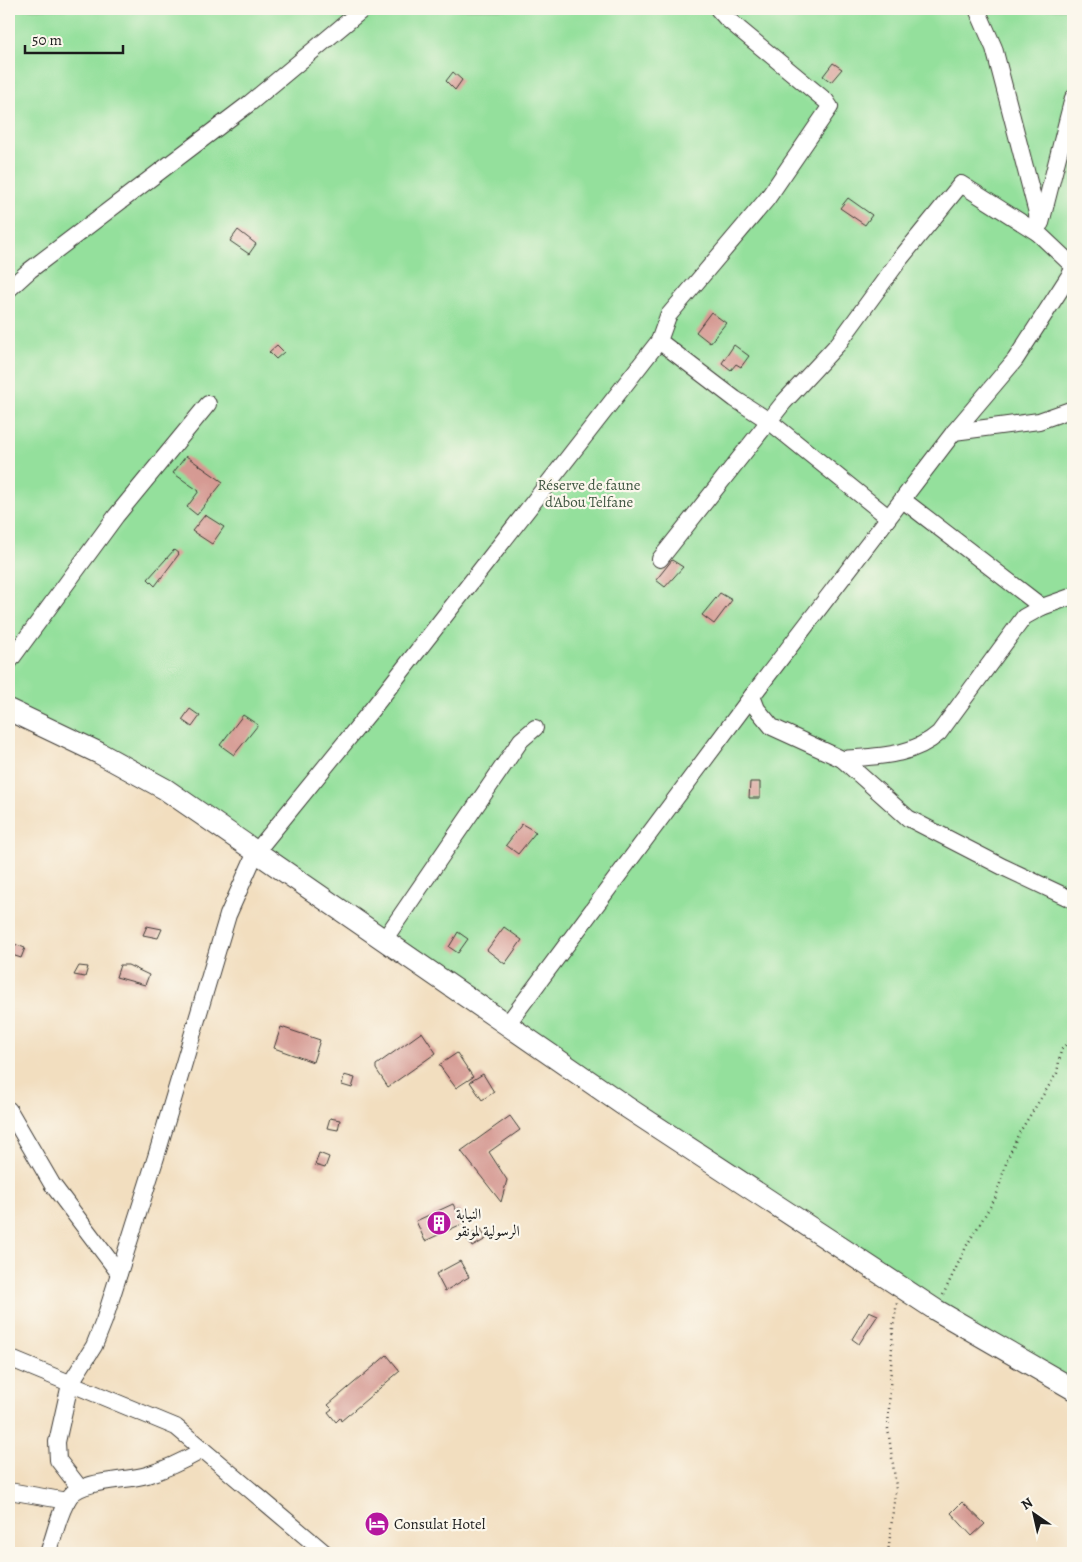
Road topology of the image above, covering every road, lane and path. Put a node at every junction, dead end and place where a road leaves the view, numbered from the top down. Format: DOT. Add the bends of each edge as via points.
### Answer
graph roads {
  1 [pos="363,9"];
  2 [pos="977,9"];
  3 [pos="726,12"];
  4 [pos="1073,98"];
  5 [pos="1038,233"];
  6 [pos="1073,268"];
  7 [pos="9,289"];
  8 [pos="660,341"];
  9 [pos="208,404"];
  10 [pos="1073,409"];
  11 [pos="769,421"];
  12 [pos="954,432"];
  13 [pos="903,500"];
  14 [pos="888,518"];
  15 [pos="660,559"];
  16 [pos="1073,596"];
  17 [pos="1042,607"];
  18 [pos="9,662"];
  19 [pos="752,696"];
  20 [pos="9,710"];
  21 [pos="535,728"];
  22 [pos="842,760"];
  23 [pos="256,852"];
  24 [pos="1073,900"];
  25 [pos="384,940"];
  26 [pos="506,1026"];
  27 [pos="1073,1037"];
  28 [pos="9,1110"];
  29 [pos="119,1274"];
  30 [pos="899,1286"];
  31 [pos="936,1310"];
  32 [pos="9,1358"];
  33 [pos="70,1384"];
  34 [pos="1073,1389"];
  35 [pos="203,1450"];
  36 [pos="79,1487"];
  37 [pos="9,1491"];
  38 [pos="68,1501"];
  39 [pos="48,1553"];
  40 [pos="325,1553"];
  41 [pos="888,1553"];
  1 -- 7 [label="street" via="250,103"];
  2 -- 5 [label="street" via="994,48 1037,213"];
  3 -- 8 [label="street" via="830,107 766,199 668,316"];
  4 -- 5 [label="street"];
  5 -- 6 [label="street"];
  5 -- 11 [label="street" via="961,184 900,259 838,344"];
  6 -- 12 [label="street" via="1015,360"];
  8 -- 11 [label="street"];
  8 -- 23 [label="street"];
  9 -- 18 [label="street" via="116,516"];
  10 -- 12 [label="street" via="1039,421"];
  11 -- 14 [label="street"];
  11 -- 15 [label="street"];
  12 -- 13 [label="street"];
  13 -- 14 [label="street"];
  13 -- 17 [label="street"];
  14 -- 19 [label="street"];
  16 -- 17 [label="street"];
  17 -- 22 [label="street" via="1019,622 932,740 905,753"];
  19 -- 22 [label="street" via="757,709 772,727"];
  19 -- 26 [label="street"];
  20 -- 23 [label="main road" via="143,776"];
  21 -- 25 [label="street" via="521,740"];
  22 -- 24 [label="street" via="908,818"];
  23 -- 25 [label="main road"];
  23 -- 29 [label="street" via="228,916"];
  25 -- 26 [label="main road"];
  26 -- 30 [label="main road"];
  27 -- 31 [label="path" via="1061,1050 1057,1073 1019,1133 996,1197 967,1246"];
  28 -- 29 [label="street" via="52,1184"];
  29 -- 33 [label="street" via="94,1346"];
  30 -- 31 [label="main road"];
  30 -- 41 [label="path" via="892,1327 888,1429 896,1486"];
  31 -- 34 [label="main road"];
  32 -- 33 [label="street"];
  33 -- 35 [label="street" via="176,1427"];
  33 -- 36 [label="street" via="56,1451 63,1468"];
  35 -- 36 [label="street" via="146,1476"];
  35 -- 40 [label="street"];
  36 -- 38 [label="street"];
  37 -- 38 [label="street"];
  38 -- 39 [label="street"];
}
